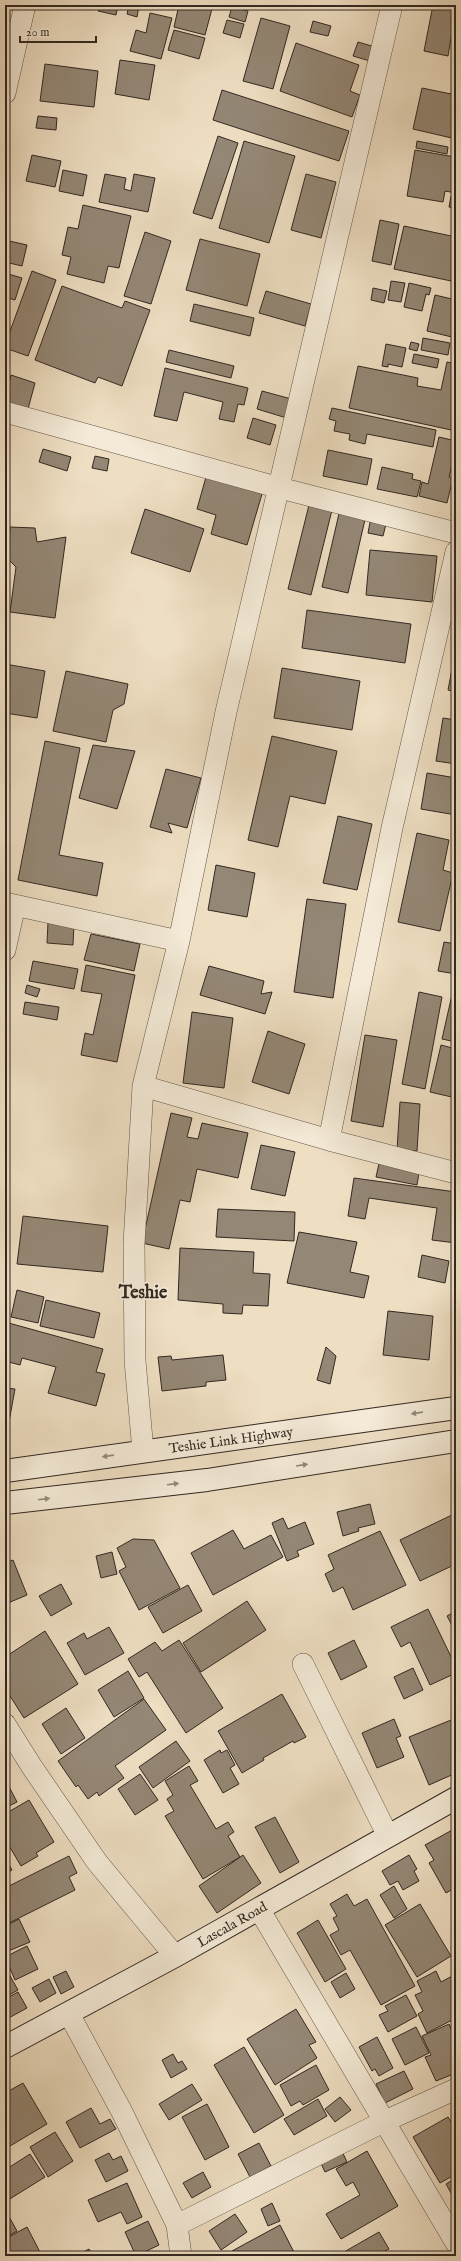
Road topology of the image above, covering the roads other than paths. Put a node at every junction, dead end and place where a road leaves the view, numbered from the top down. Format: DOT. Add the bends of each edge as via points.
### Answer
graph roads {
  1 [pos="26,5"];
  2 [pos="392,5"];
  3 [pos="5,93"];
  4 [pos="5,412"];
  5 [pos="280,488"];
  6 [pos="456,533"];
  7 [pos="456,552"];
  8 [pos="10,904"];
  9 [pos="179,941"];
  10 [pos="5,950"];
  11 [pos="142,1086"];
  12 [pos="329,1140"];
  13 [pos="456,1173"];
  14 [pos="456,1408"];
  15 [pos="456,1441"];
  16 [pos="143,1451"];
  17 [pos="5,1471"];
  18 [pos="5,1503"];
  19 [pos="303,1664"];
  20 [pos="5,1724"];
  21 [pos="456,1798"];
  22 [pos="388,1836"];
  23 [pos="258,1909"];
  24 [pos="175,1956"];
  25 [pos="69,2014"];
  26 [pos="5,2047"];
  27 [pos="456,2089"];
  28 [pos="383,2122"];
  29 [pos="177,2225"];
  30 [pos="456,2243"];
  31 [pos="181,2256"];
  1 -- 3 [label="street"];
  2 -- 5 [label="street"];
  4 -- 5 [label="street"];
  5 -- 6 [label="street"];
  5 -- 9 [label="street" via="226,712"];
  7 -- 12 [label="street" via="392,828"];
  8 -- 9 [label="street"];
  8 -- 10 [label="street"];
  9 -- 11 [label="street"];
  11 -- 12 [label="street"];
  11 -- 16 [label="street" via="134,1244 135,1361"];
  12 -- 13 [label="street"];
  14 -- 16 [label="main road, Teshie Link Highway, one-way"];
  18 -- 15 [label="main road, one-way" via="207,1480"];
  16 -- 17 [label="main road, Teshie Link Highway, one-way"];
  19 -- 22 [label="street"];
  20 -- 24 [label="street" via="97,1862"];
  21 -- 22 [label="main road, Lascala Road"];
  22 -- 23 [label="main road, Lascala Road"];
  23 -- 24 [label="main road, Lascala Road"];
  23 -- 28 [label="street"];
  24 -- 25 [label="main road, Lascala Road"];
  25 -- 26 [label="main road, Lascala Road"];
  25 -- 29 [label="street" via="122,2112"];
  27 -- 28 [label="street"];
  28 -- 29 [label="street"];
  28 -- 30 [label="street"];
  29 -- 31 [label="street"];
}
